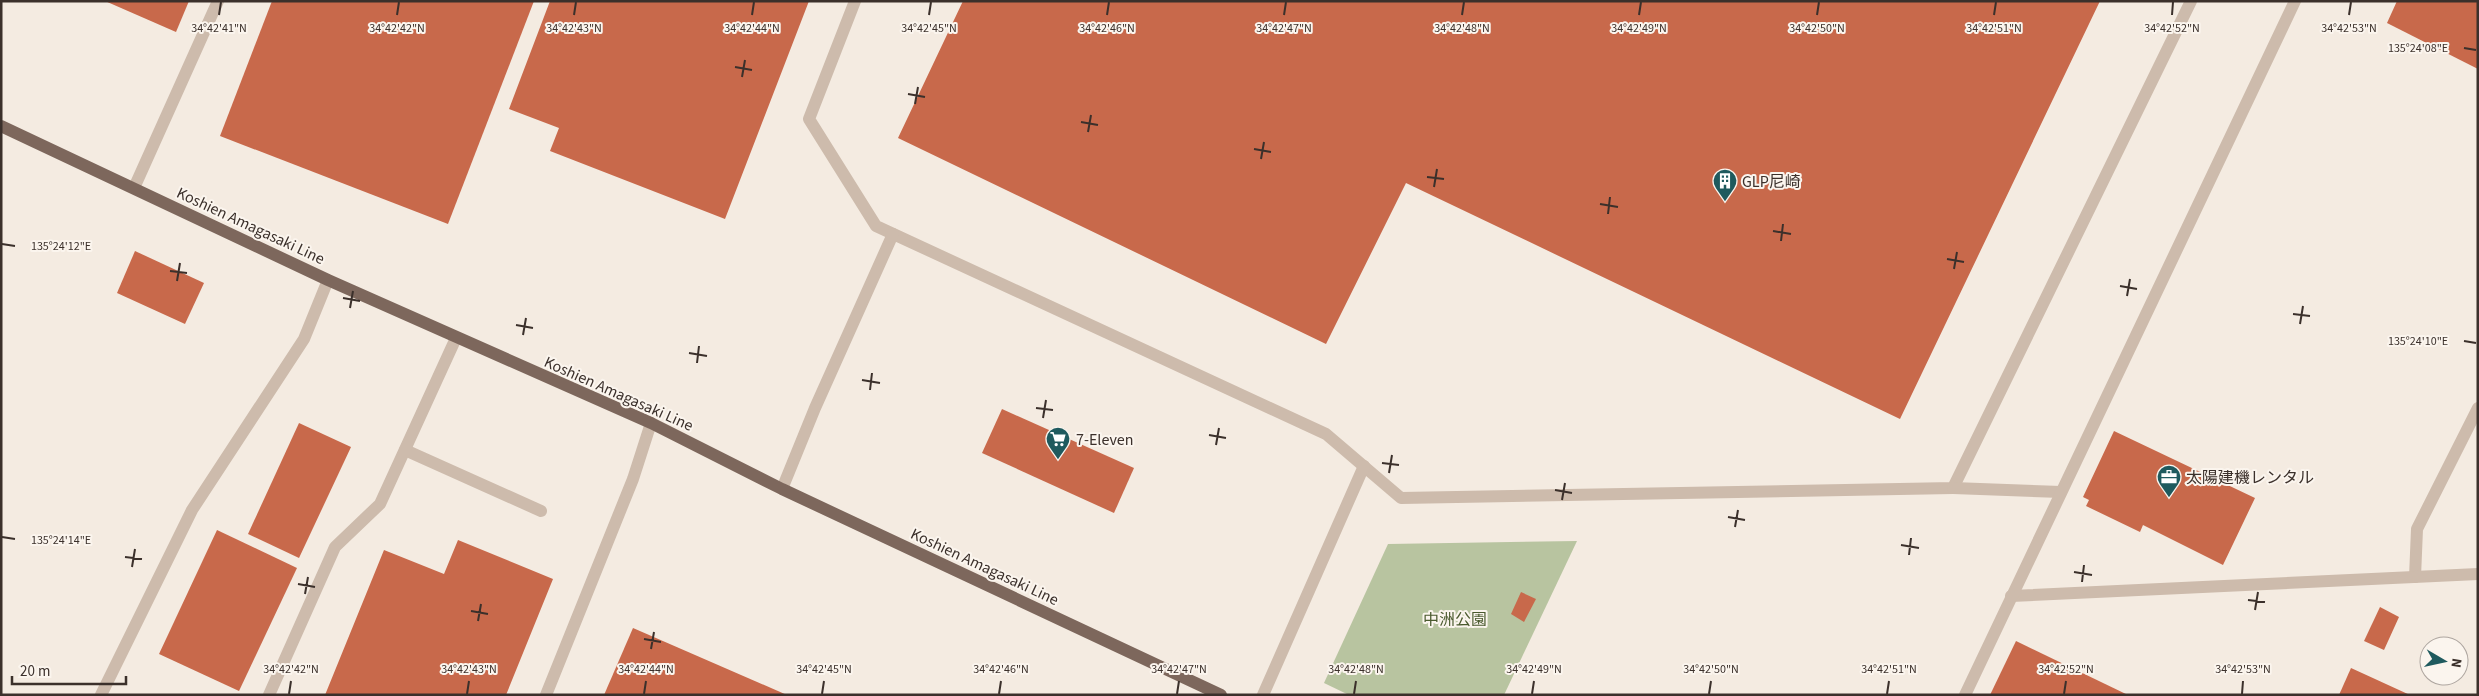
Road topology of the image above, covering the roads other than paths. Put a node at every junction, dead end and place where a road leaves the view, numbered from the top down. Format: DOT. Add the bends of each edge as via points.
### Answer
graph roads {
  1 [pos="218,1"];
  2 [pos="855,1"];
  3 [pos="2192,1"];
  4 [pos="2295,1"];
  5 [pos="1,126"];
  6 [pos="134,188"];
  7 [pos="893,234"];
  8 [pos="328,280"];
  9 [pos="456,338"];
  10 [pos="2478,408"];
  11 [pos="651,423"];
  12 [pos="405,450"];
  13 [pos="1364,466"];
  14 [pos="1952,488"];
  15 [pos="782,489"];
  16 [pos="2061,492"];
  17 [pos="541,511"];
  18 [pos="2478,574"];
  19 [pos="2415,577"];
  20 [pos="2012,596"];
  21 [pos="101,695"];
  22 [pos="269,695"];
  23 [pos="546,695"];
  24 [pos="1221,695"];
  25 [pos="1262,695"];
  26 [pos="1965,695"];
  1 -- 6 [label="street"];
  2 -- 7 [label="street" via="809,120 876,226"];
  3 -- 14 [label="street"];
  4 -- 16 [label="street"];
  5 -- 6 [label="main road, Koshien Amagasaki Line"];
  6 -- 8 [label="main road, Koshien Amagasaki Line"];
  7 -- 13 [label="street" via="1326,434"];
  7 -- 15 [label="street" via="814,408"];
  8 -- 9 [label="main road, Koshien Amagasaki Line"];
  8 -- 21 [label="street" via="304,339 192,510"];
  9 -- 11 [label="main road, Koshien Amagasaki Line"];
  9 -- 12 [label="street"];
  10 -- 19 [label="street" via="2417,529"];
  11 -- 15 [label="main road, Koshien Amagasaki Line"];
  11 -- 23 [label="street" via="633,479"];
  12 -- 17 [label="street"];
  12 -- 22 [label="street" via="380,504 335,547"];
  13 -- 14 [label="street" via="1401,498"];
  13 -- 25 [label="street"];
  14 -- 16 [label="street"];
  15 -- 24 [label="main road, Koshien Amagasaki Line"];
  16 -- 20 [label="street"];
  18 -- 19 [label="street"];
  19 -- 20 [label="street"];
  20 -- 26 [label="street"];
}
